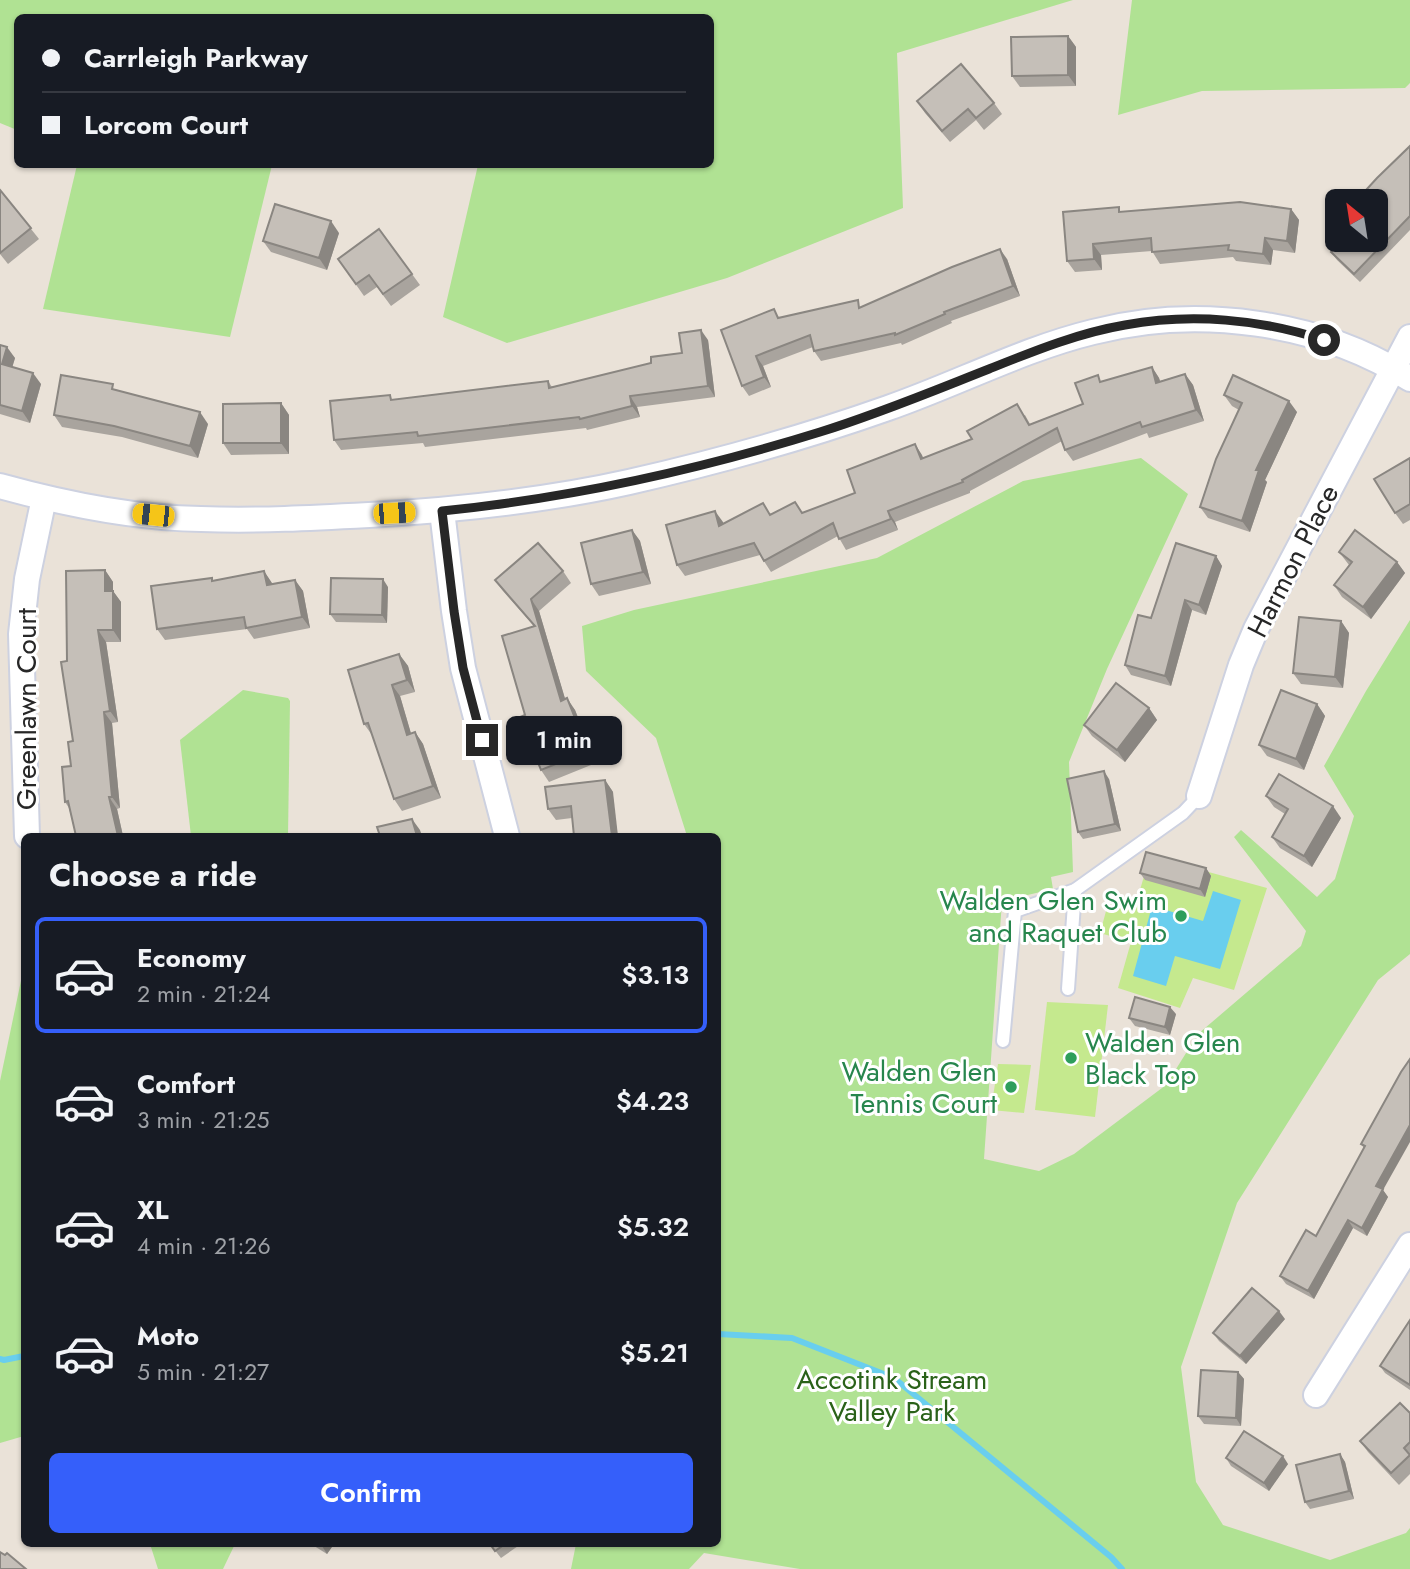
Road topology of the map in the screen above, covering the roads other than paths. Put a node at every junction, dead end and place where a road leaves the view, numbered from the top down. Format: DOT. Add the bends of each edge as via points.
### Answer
graph roads {
  1 [pos="1410,337"];
  2 [pos="1402,373"];
  3 [pos="0,486"];
  4 [pos="44,498"];
  5 [pos="442,511"];
  6 [pos="1199,796"];
  7 [pos="27,833"];
  8 [pos="505,833"];
  9 [pos="1075,890"];
  10 [pos="1068,989"];
  11 [pos="1003,1041"];
  12 [pos="1410,1245"];
  13 [pos="1316,1395"];
  1 -- 2 [label="street, Harmon Place"];
  2 -- 5 [label="street" via="1343,346 1267,326 1191,319 1126,324 1053,344 906,402 758,450 625,483"];
  2 -- 6 [label="street, Harmon Place" via="1256,629"];
  3 -- 4 [label="street"];
  4 -- 5 [label="street" via="198,519"];
  4 -- 7 [label="street, Greenlawn Court" via="21,634"];
  5 -- 8 [label="street" via="463,668"];
  6 -- 9 [label="lane" via="1183,813"];
  9 -- 10 [label="lane"];
  9 -- 11 [label="lane" via="1015,911"];
  12 -- 13 [label="street"];
}
